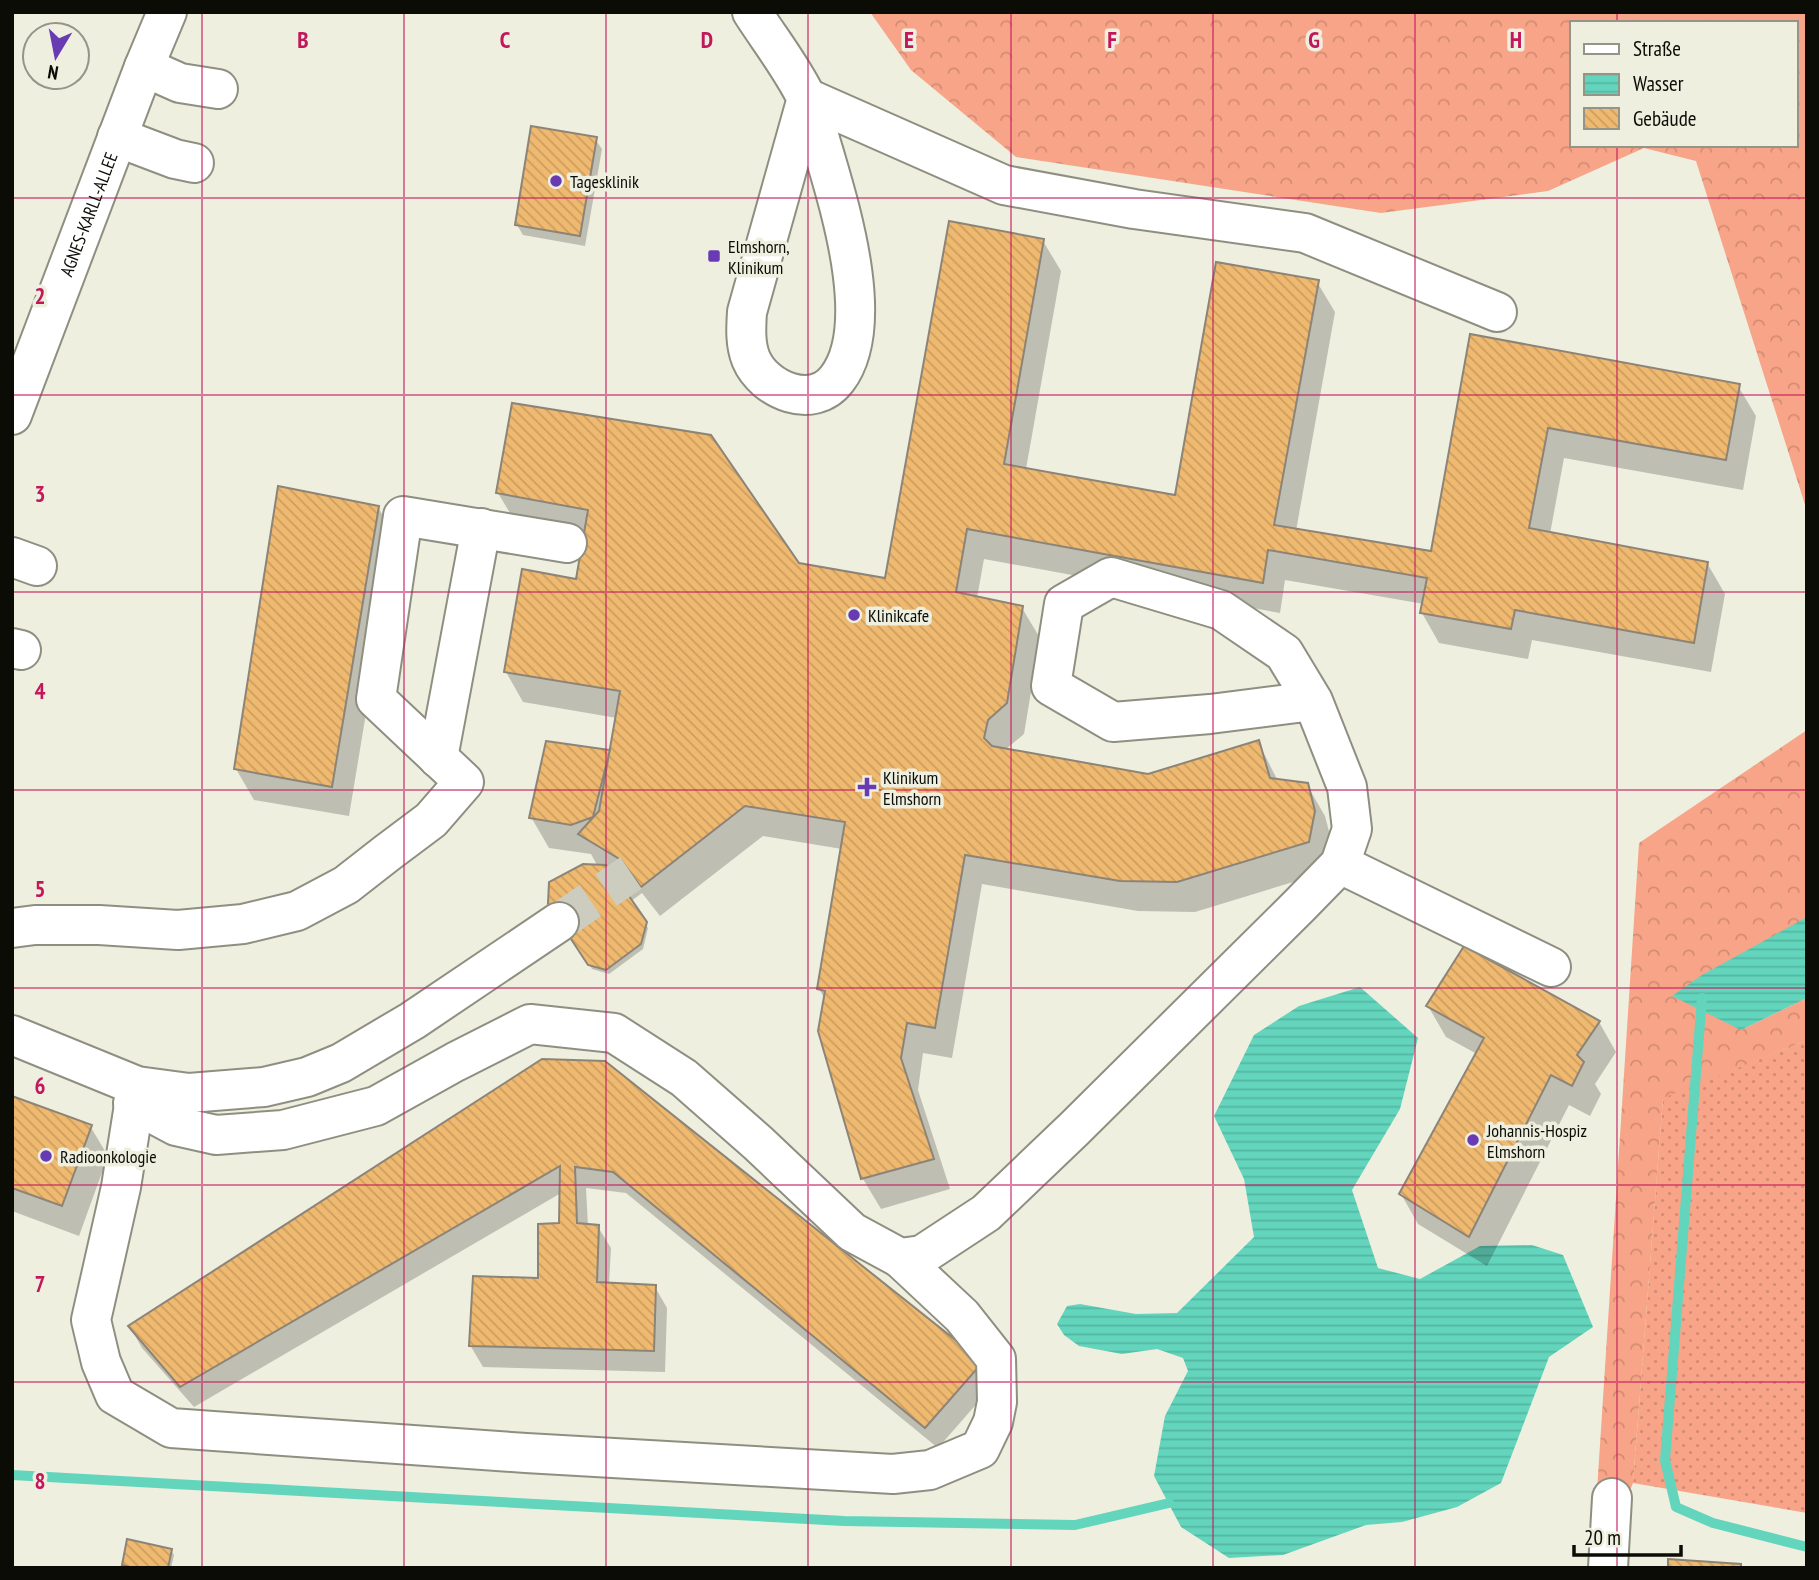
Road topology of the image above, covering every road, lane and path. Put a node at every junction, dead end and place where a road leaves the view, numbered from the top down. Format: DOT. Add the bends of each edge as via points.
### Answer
graph roads {
  1 [pos="167,12"];
  2 [pos="752,12"];
  3 [pos="144,66"];
  4 [pos="218,89"];
  5 [pos="807,98"];
  6 [pos="117,137"];
  7 [pos="194,163"];
  8 [pos="1497,312"];
  9 [pos="12,415"];
  10 [pos="481,528"];
  11 [pos="567,542"];
  12 [pos="1313,701"];
  13 [pos="438,758"];
  14 [pos="1340,864"];
  15 [pos="559,922"];
  16 [pos="12,928"];
  17 [pos="1551,967"];
  18 [pos="12,1035"];
  19 [pos="135,1095"];
  20 [pos="900,1258"];
  21 [pos="1612,1498"];
  22 [pos="1608,1568"];
  1 -- 3 [label="street, AGNES-KARLL-ALLEE"];
  2 -- 5 [label="street"];
  3 -- 4 [label="street" via="180,83"];
  3 -- 6 [label="street, AGNES-KARLL-ALLEE"];
  5 -- 5 [label="street" via="747,312 746,342 752,361 770,383 802,396 824,391 837,381 847,363 856,315 845,223"];
  5 -- 8 [label="street" via="1004,185 1305,233"];
  6 -- 7 [label="street"];
  6 -- 9 [label="street, AGNES-KARLL-ALLEE"];
  10 -- 11 [label="street"];
  10 -- 13 [label="street"];
  10 -- 13 [label="street" via="403,516 376,699"];
  12 -- 12 [label="street" via="1284,653 1221,610 1111,577 1064,604 1051,686 1113,722"];
  12 -- 14 [label="street" via="1347,787 1352,829"];
  13 -- 16 [label="street" via="464,782 431,820 346,885 297,911 243,924 178,930 99,925"];
  14 -- 17 [label="street"];
  14 -- 20 [label="street" via="986,1213 922,1255"];
  15 -- 19 [label="street" via="412,1021 341,1063 307,1077 226,1091"];
  18 -- 19 [label="street"];
  19 -- 20 [label="street" via="176,1126 216,1135 283,1130 376,1106 530,1024 614,1033 684,1079 852,1232"];
  19 -- 20 [label="street" via="121,1187 91,1320 115,1395 171,1428 879,1474 930,1470 981,1449 997,1402 996,1359 962,1316"];
  21 -- 22 [label="street"];
}
